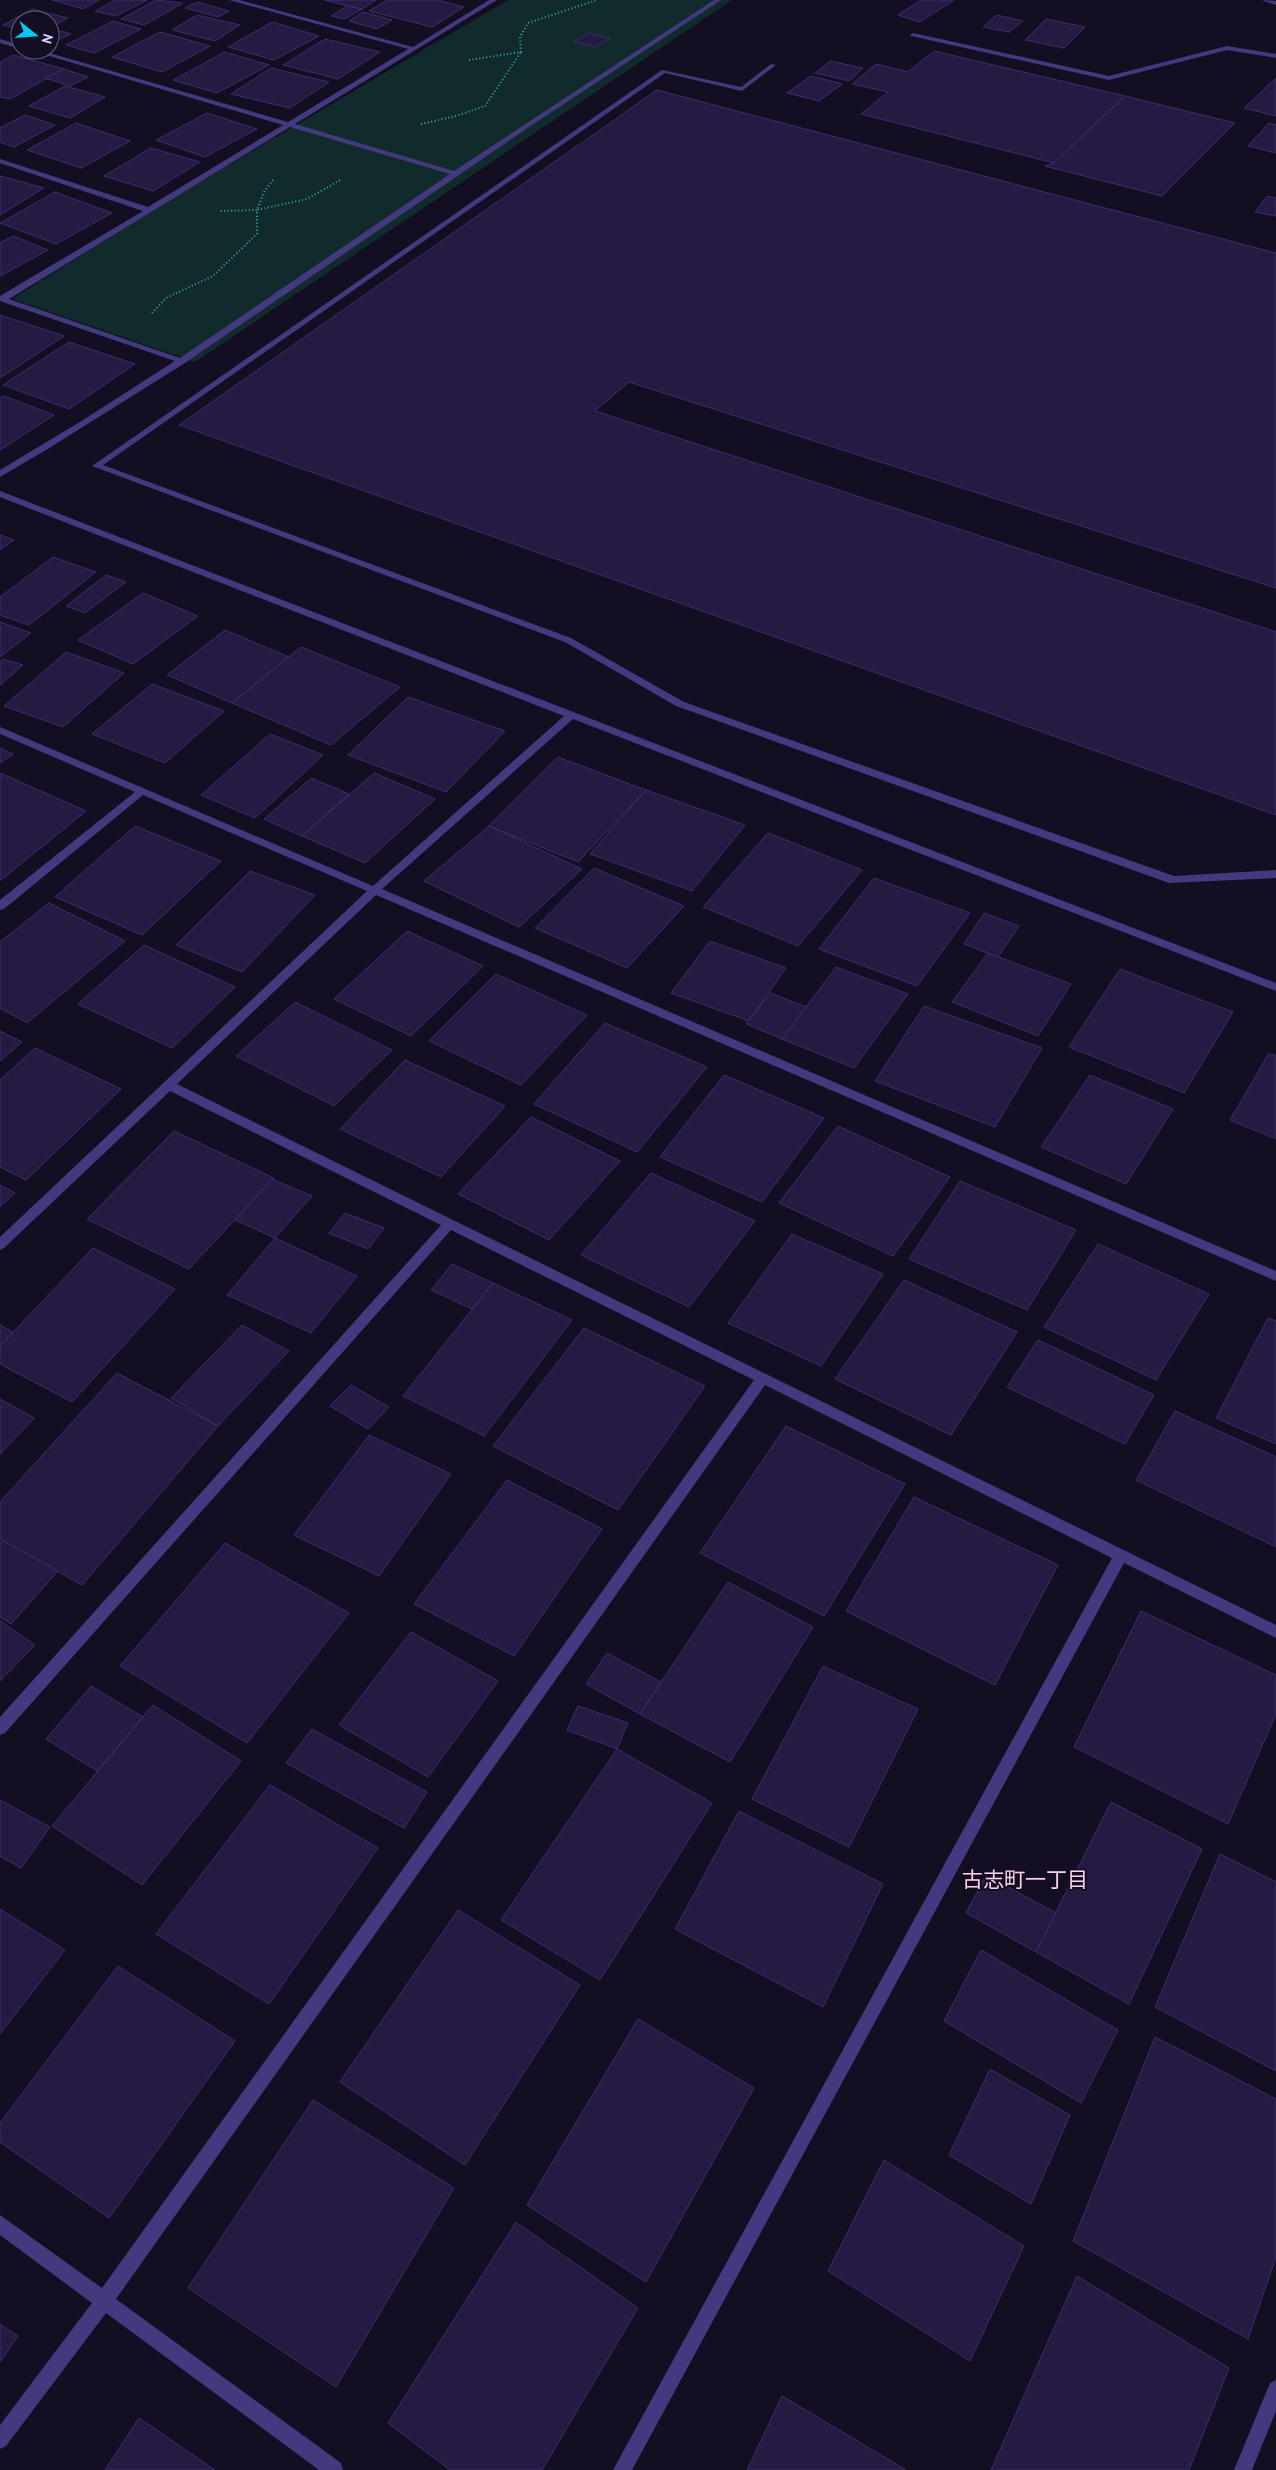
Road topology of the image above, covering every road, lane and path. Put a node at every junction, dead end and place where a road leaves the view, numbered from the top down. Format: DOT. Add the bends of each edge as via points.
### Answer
graph roads {
  1 [pos="232,0"];
  2 [pos="264,0"];
  3 [pos="494,0"];
  4 [pos="598,0"];
  5 [pos="718,0"];
  6 [pos="1266,0"];
  7 [pos="1276,3"];
  8 [pos="253,6"];
  9 [pos="913,35"];
  10 [pos="414,49"];
  11 [pos="1276,56"];
  12 [pos="60,58"];
  13 [pos="773,65"];
  14 [pos="289,125"];
  15 [pos="0,161"];
  16 [pos="455,173"];
  17 [pos="149,210"];
  18 [pos="257,210"];
  19 [pos="1,299"];
  20 [pos="182,361"];
  21 [pos="0,474"];
  22 [pos="0,494"];
  23 [pos="571,715"];
  24 [pos="0,730"];
  25 [pos="142,791"];
  26 [pos="1276,874"];
  27 [pos="375,890"];
  28 [pos="0,906"];
  29 [pos="1276,987"];
  30 [pos="169,1086"];
  31 [pos="449,1224"];
  32 [pos="0,1245"];
  33 [pos="1276,1276"];
  34 [pos="762,1379"];
  35 [pos="1121,1555"];
  36 [pos="1276,1632"];
  37 [pos="0,1728"];
  38 [pos="0,2224"];
  39 [pos="104,2301"];
  40 [pos="1276,2389"];
  41 [pos="0,2440"];
  42 [pos="334,2470"];
  43 [pos="622,2470"];
  44 [pos="1244,2470"];
  1 -- 8 [label="street"];
  2 -- 8 [label="street"];
  3 -- 10 [label="street"];
  4 -- 10 [label="path" via="528,23 520,37 521,52 459,62"];
  5 -- 16 [label="street"];
  6 -- 7 [label="street"];
  8 -- 10 [label="street"];
  9 -- 11 [label="street" via="1109,78 1227,48"];
  10 -- 14 [label="street"];
  12 -- 14 [label="street"];
  13 -- 26 [label="street" via="742,89 664,71 96,466 568,640 680,704 1173,880"];
  14 -- 16 [label="street"];
  14 -- 17 [label="street"];
  15 -- 17 [label="street"];
  16 -- 20 [label="street"];
  17 -- 19 [label="street"];
  18 -- 20 [label="path" via="257,234 233,258 213,276 166,298 149,315 151,329"];
  19 -- 20 [label="street"];
  20 -- 21 [label="street" via="76,430"];
  22 -- 23 [label="street"];
  23 -- 27 [label="street"];
  23 -- 29 [label="street"];
  24 -- 25 [label="street"];
  25 -- 27 [label="street"];
  25 -- 28 [label="street"];
  27 -- 30 [label="street"];
  27 -- 33 [label="street"];
  30 -- 31 [label="street"];
  30 -- 32 [label="street"];
  31 -- 34 [label="street"];
  31 -- 37 [label="street"];
  34 -- 35 [label="street"];
  34 -- 39 [label="street"];
  35 -- 36 [label="street"];
  35 -- 43 [label="street"];
  38 -- 39 [label="street"];
  39 -- 41 [label="street"];
  39 -- 42 [label="street"];
  40 -- 44 [label="street"];
}
